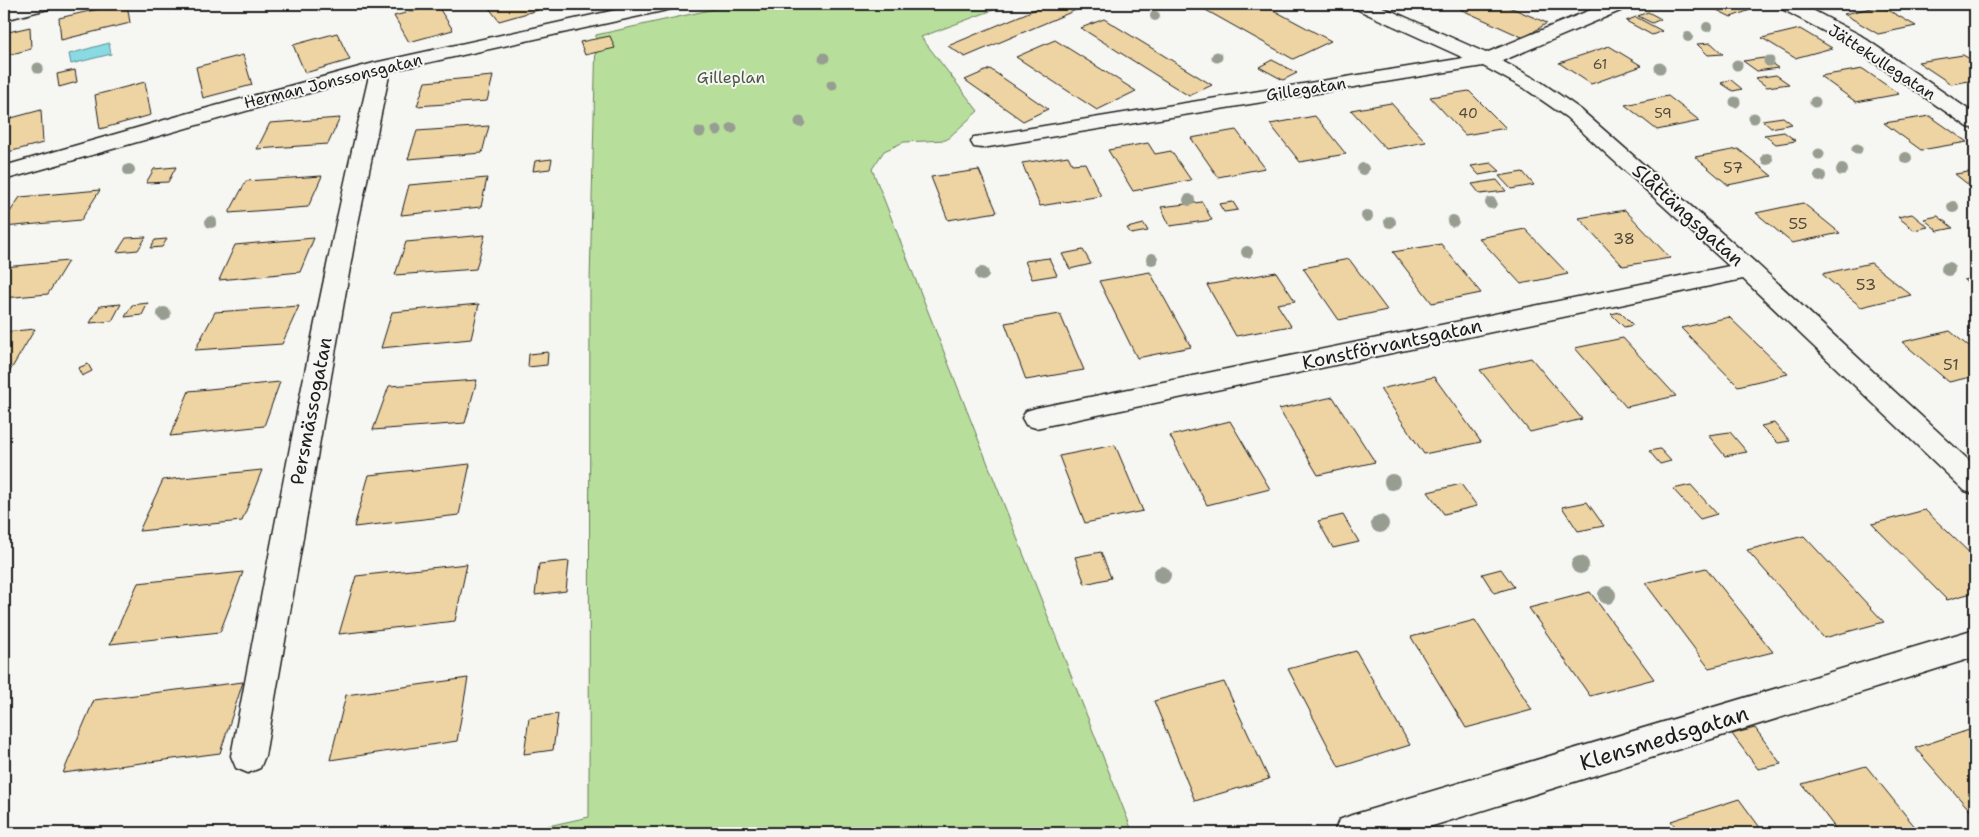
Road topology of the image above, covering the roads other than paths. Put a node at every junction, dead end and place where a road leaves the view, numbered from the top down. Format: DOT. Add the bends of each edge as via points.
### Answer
graph roads {
  1 [pos="45,4"];
  2 [pos="667,4"];
  3 [pos="1362,4"];
  4 [pos="1620,4"];
  5 [pos="1787,4"];
  6 [pos="4,14"];
  7 [pos="1486,60"];
  8 [pos="381,67"];
  9 [pos="1975,123"];
  10 [pos="982,142"];
  11 [pos="4,173"];
  12 [pos="1748,270"];
  13 [pos="1036,418"];
  14 [pos="1975,483"];
  15 [pos="1975,643"];
  16 [pos="248,756"];
  17 [pos="1352,833"];
  1 -- 6 [label="street"];
  2 -- 8 [label="street, Herman Jonssonsgatan"];
  3 -- 7 [label="street, Slåttängsgatan"];
  4 -- 7 [label="street, Gillegatan"];
  5 -- 9 [label="street, Jättekullegatan" via="1852,39"];
  7 -- 10 [label="street, Gillegatan"];
  7 -- 12 [label="street, Slåttängsgatan" via="1534,86 1573,113"];
  8 -- 11 [label="street, Herman Jonssonsgatan"];
  8 -- 16 [label="street, Persmässogatan" via="344,233"];
  12 -- 13 [label="street, Konstförvantsgatan"];
  12 -- 14 [label="street, Slåttängsgatan"];
  15 -- 17 [label="street, Klensmedsgatan"];
}
